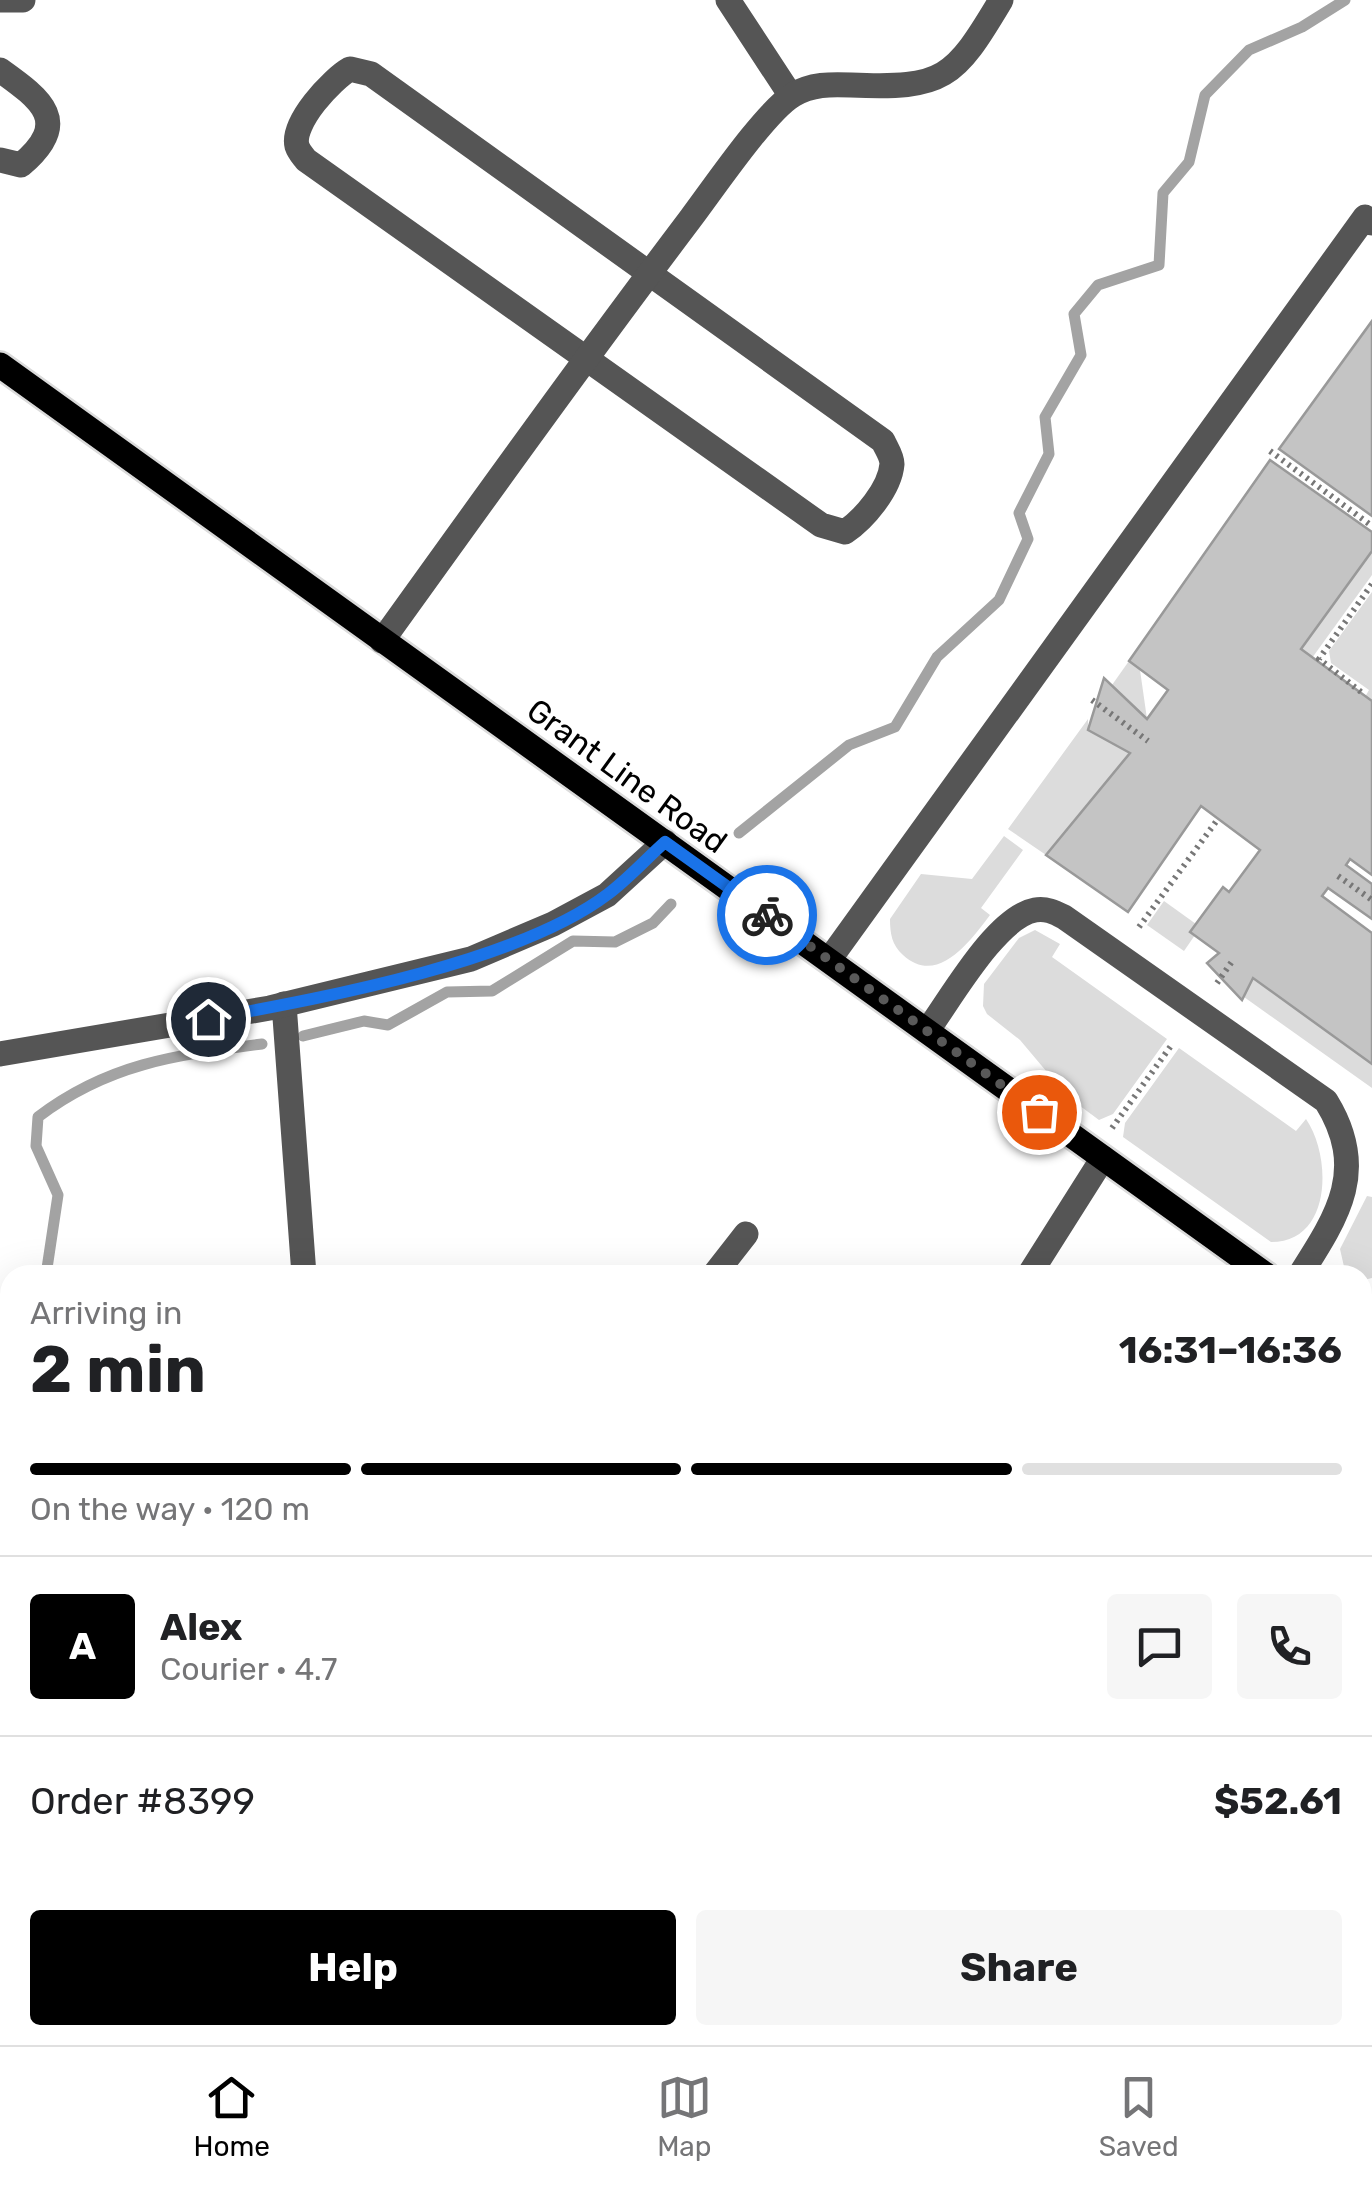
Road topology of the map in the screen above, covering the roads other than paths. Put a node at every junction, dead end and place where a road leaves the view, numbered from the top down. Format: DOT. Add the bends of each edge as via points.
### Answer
graph roads {
  1 [pos="1,0"];
  2 [pos="23,0"];
  3 [pos="728,0"];
  4 [pos="1001,0"];
  5 [pos="0,70"];
  6 [pos="792,96"];
  7 [pos="0,160"];
  8 [pos="1370,216"];
  9 [pos="651,271"];
  10 [pos="584,360"];
  11 [pos="0,365"];
  12 [pos="382,641"];
  13 [pos="665,842"];
  14 [pos="829,960"];
  15 [pos="284,1004"];
  16 [pos="927,1031"];
  17 [pos="0,1054"];
  18 [pos="1103,1158"];
  19 [pos="746,1234"];
  20 [pos="303,1265"];
  21 [pos="722,1265"];
  22 [pos="1035,1265"];
  23 [pos="1252,1265"];
  24 [pos="1306,1265"];
  1 -- 2 [label="street"];
  3 -- 6 [label="street"];
  4 -- 6 [label="street" via="956,65 929,84 824,84"];
  5 -- 7 [label="street" via="39,98 49,125 41,148 20,165"];
  6 -- 9 [label="street"];
  8 -- 14 [label="street"];
  9 -- 10 [label="street"];
  9 -- 10 [label="street" via="883,440 892,460 888,480 861,521 845,532 821,526"];
  9 -- 10 [label="street" via="371,74 350,70 334,77 299,126 297,146 306,160"];
  10 -- 12 [label="street"];
  11 -- 12 [label="main road, Grant Line Road"];
  12 -- 13 [label="main road, Grant Line Road"];
  13 -- 14 [label="main road, Grant Line Road"];
  13 -- 15 [label="street" via="607,895 537,931 471,959"];
  14 -- 16 [label="main road, Grant Line Road"];
  15 -- 17 [label="street"];
  15 -- 20 [label="street"];
  16 -- 18 [label="main road, Grant Line Road"];
  16 -- 24 [label="street" via="1012,920 1031,910 1064,916 1326,1101 1347,1142 1346,1178 1326,1234"];
  18 -- 22 [label="street"];
  18 -- 23 [label="main road, Grant Line Road"];
  19 -- 21 [label="street"];
}
